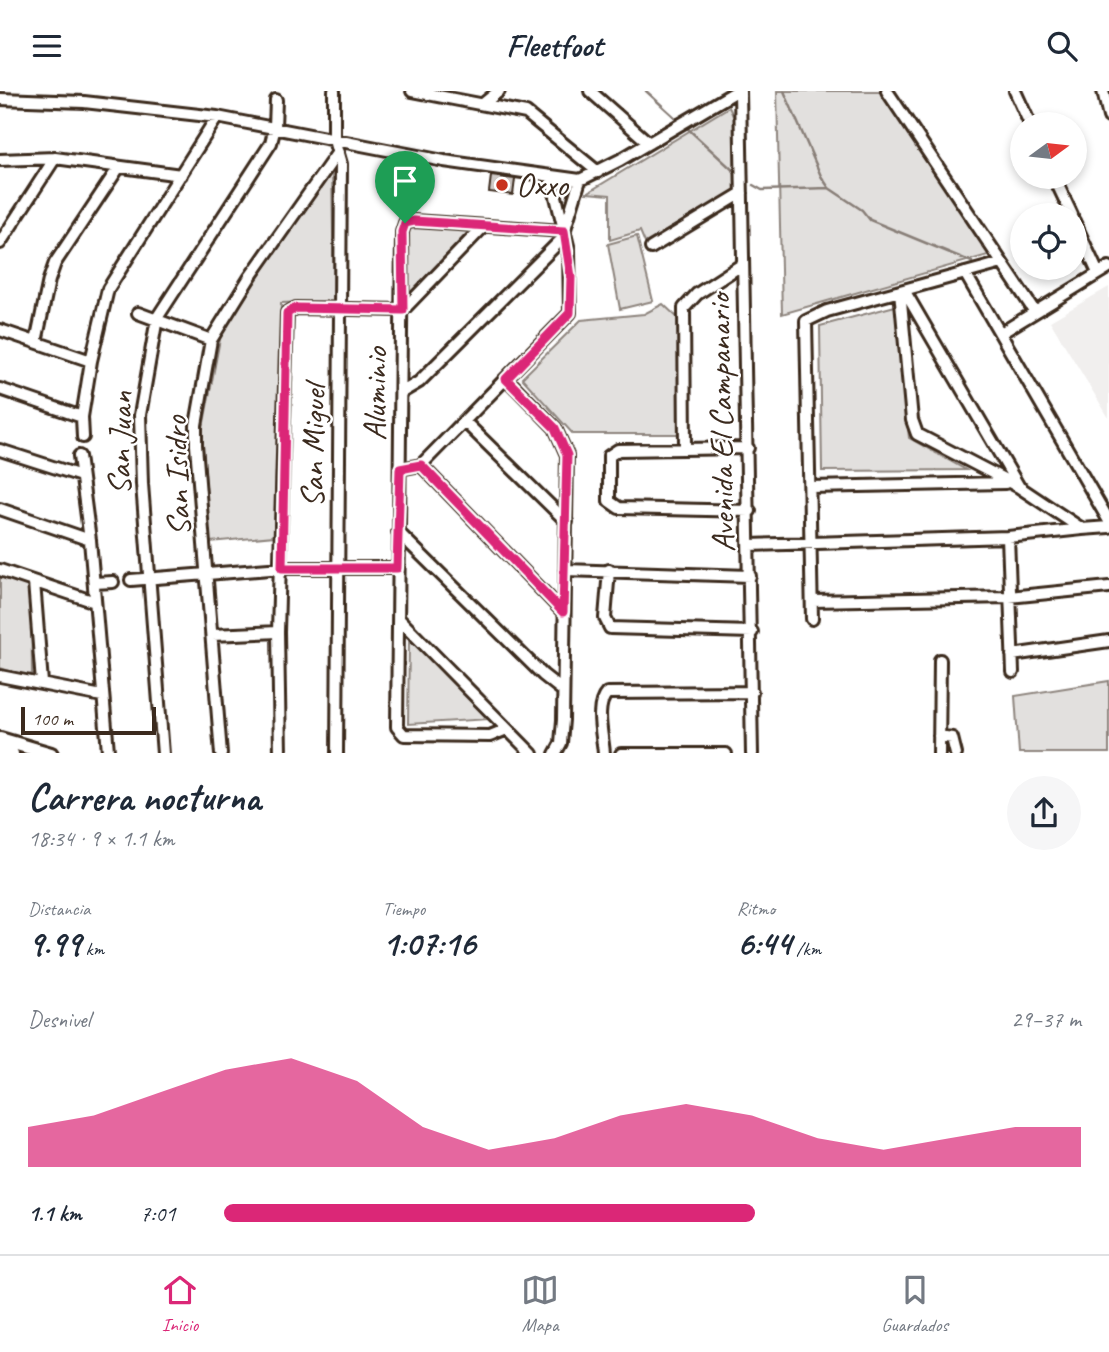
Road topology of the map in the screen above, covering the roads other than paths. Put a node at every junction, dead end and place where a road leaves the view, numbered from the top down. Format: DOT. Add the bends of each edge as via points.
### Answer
graph roads {
  1 [pos="334,91"];
  2 [pos="412,91"];
  3 [pos="499,91"];
  4 [pos="590,91"];
  5 [pos="739,91"];
  6 [pos="887,91"];
  7 [pos="1015,91"];
  8 [pos="1103,91"];
  9 [pos="22,95"];
  10 [pos="83,97"];
  11 [pos="0,99"];
  12 [pos="276,100"];
  13 [pos="483,104"];
  14 [pos="1025,112"];
  15 [pos="216,117"];
  16 [pos="1109,117"];
  17 [pos="275,127"];
  18 [pos="649,143"];
  19 [pos="336,146"];
  20 [pos="55,158"];
  21 [pos="0,160"];
  22 [pos="119,167"];
  23 [pos="598,172"];
  24 [pos="181,175"];
  25 [pos="551,176"];
  26 [pos="580,180"];
  27 [pos="743,193"];
  28 [pos="484,226"];
  29 [pos="565,234"];
  30 [pos="0,243"];
  31 [pos="651,248"];
  32 [pos="1087,249"];
  33 [pos="1002,263"];
  34 [pos="743,264"];
  35 [pos="1109,267"];
  36 [pos="965,273"];
  37 [pos="1098,273"];
  38 [pos="902,291"];
  39 [pos="341,309"];
  40 [pos="403,310"];
  41 [pos="1035,312"];
  42 [pos="138,313"];
  43 [pos="157,318"];
  44 [pos="0,330"];
  45 [pos="1001,333"];
  46 [pos="211,340"];
  47 [pos="36,342"];
  48 [pos="91,361"];
  49 [pos="506,379"];
  50 [pos="0,389"];
  51 [pos="402,391"];
  52 [pos="82,417"];
  53 [pos="465,422"];
  54 [pos="83,437"];
  55 [pos="685,448"];
  56 [pos="748,448"];
  57 [pos="0,450"];
  58 [pos="79,456"];
  59 [pos="421,465"];
  60 [pos="400,469"];
  61 [pos="81,476"];
  62 [pos="1014,485"];
  63 [pos="810,487"];
  64 [pos="0,509"];
  65 [pos="750,511"];
  66 [pos="1109,521"];
  67 [pos="567,522"];
  68 [pos="1109,527"];
  69 [pos="1082,529"];
  70 [pos="398,532"];
  71 [pos="1008,537"];
  72 [pos="90,540"];
  73 [pos="812,543"];
  74 [pos="750,545"];
  75 [pos="337,567"];
  76 [pos="282,568"];
  77 [pos="397,568"];
  78 [pos="565,570"];
  79 [pos="0,571"];
  80 [pos="609,571"];
  81 [pos="208,573"];
  82 [pos="750,576"];
  83 [pos="151,578"];
  84 [pos="131,580"];
  85 [pos="34,582"];
  86 [pos="113,582"];
  87 [pos="94,583"];
  88 [pos="1109,587"];
  89 [pos="1009,597"];
  90 [pos="813,601"];
  91 [pos="95,602"];
  92 [pos="563,612"];
  93 [pos="400,619"];
  94 [pos="812,619"];
  95 [pos="278,632"];
  96 [pos="752,632"];
  97 [pos="212,635"];
  98 [pos="1109,641"];
  99 [pos="1012,655"];
  100 [pos="940,660"];
  101 [pos="1013,672"];
  102 [pos="0,676"];
  103 [pos="42,683"];
  104 [pos="562,690"];
  105 [pos="752,692"];
  106 [pos="102,696"];
  107 [pos="507,729"];
  108 [pos="939,736"];
  109 [pos="0,739"];
  110 [pos="108,751"];
  111 [pos="48,753"];
  112 [pos="163,753"];
  113 [pos="221,753"];
  114 [pos="279,753"];
  115 [pos="337,753"];
  116 [pos="531,753"];
  117 [pos="555,753"];
  118 [pos="604,753"];
  119 [pos="752,753"];
  120 [pos="939,753"];
  121 [pos="956,753"];
  1 -- 19 [label="street, San Miguel"];
  2 -- 13 [label="street"];
  3 -- 13 [label="street"];
  4 -- 18 [label="street"];
  5 -- 18 [label="street"];
  5 -- 27 [label="street, Avenida El Campanario"];
  6 -- 33 [label="street"];
  7 -- 14 [label="street"];
  8 -- 16 [label="street"];
  9 -- 10 [label="street"];
  9 -- 11 [label="street"];
  10 -- 15 [label="street"];
  12 -- 17 [label="street"];
  13 -- 23 [label="street" via="526,113"];
  15 -- 17 [label="street"];
  15 -- 24 [label="street"];
  17 -- 19 [label="street"];
  17 -- 43 [label="street, San Juan" via="266,151"];
  18 -- 23 [label="street"];
  19 -- 25 [label="street"];
  19 -- 39 [label="street, San Miguel" via="341,164"];
  19 -- 46 [label="street, San Isidro"];
  20 -- 21 [label="street"];
  20 -- 22 [label="street"];
  20 -- 30 [label="street"];
  22 -- 24 [label="street"];
  22 -- 47 [label="street" via="55,263"];
  23 -- 26 [label="street"];
  24 -- 48 [label="street" via="111,280"];
  25 -- 26 [label="street"];
  25 -- 29 [label="street"];
  26 -- 29 [label="street"];
  27 -- 31 [label="street"];
  27 -- 34 [label="street, Avenida El Campanario"];
  28 -- 29 [label="street"];
  28 -- 40 [label="street"];
  28 -- 40 [label="street, Aluminio" via="405,223"];
  29 -- 49 [label="street" via="570,313"];
  29 -- 51 [label="street" via="419,382"];
  32 -- 37 [label="street"];
  33 -- 36 [label="street"];
  33 -- 41 [label="street"];
  34 -- 55 [label="street" via="696,294 684,309"];
  34 -- 56 [label="street, Avenida El Campanario"];
  35 -- 37 [label="street"];
  36 -- 38 [label="street"];
  36 -- 45 [label="street"];
  37 -- 41 [label="street"];
  38 -- 62 [label="street"];
  38 -- 62 [label="street" via="912,420 917,434"];
  38 -- 63 [label="street" via="810,318 805,328"];
  39 -- 40 [label="street"];
  39 -- 75 [label="street, San Miguel"];
  39 -- 76 [label="street" via="296,308 287,313"];
  40 -- 51 [label="street, Aluminio"];
  41 -- 45 [label="street"];
  42 -- 43 [label="street"];
  43 -- 46 [label="street"];
  43 -- 83 [label="street, San Juan" via="139,428"];
  44 -- 47 [label="street"];
  45 -- 66 [label="street"];
  46 -- 81 [label="street, San Isidro" via="196,425"];
  47 -- 48 [label="street"];
  48 -- 52 [label="street"];
  49 -- 53 [label="street"];
  49 -- 67 [label="street" via="558,433 568,467"];
  50 -- 52 [label="street"];
  51 -- 60 [label="street, Aluminio"];
  52 -- 54 [label="street"];
  53 -- 59 [label="street"];
  53 -- 67 [label="street"];
  55 -- 56 [label="street"];
  55 -- 65 [label="street" via="612,453 608,463 610,501 627,509"];
  56 -- 65 [label="street, Avenida El Campanario"];
  57 -- 61 [label="street"];
  58 -- 61 [label="street"];
  59 -- 60 [label="street"];
  59 -- 92 [label="street"];
  60 -- 70 [label="street, Aluminio"];
  61 -- 72 [label="street"];
  62 -- 63 [label="street"];
  62 -- 69 [label="street"];
  63 -- 73 [label="street"];
  64 -- 72 [label="street"];
  65 -- 74 [label="street, Avenida El Campanario"];
  67 -- 78 [label="street"];
  68 -- 69 [label="street"];
  69 -- 71 [label="street"];
  70 -- 77 [label="street, Aluminio"];
  70 -- 104 [label="street"];
  71 -- 73 [label="street"];
  71 -- 89 [label="street"];
  72 -- 87 [label="street"];
  73 -- 74 [label="street"];
  73 -- 90 [label="street"];
  74 -- 82 [label="street, Avenida El Campanario"];
  75 -- 76 [label="street"];
  75 -- 77 [label="street"];
  75 -- 115 [label="street, San Miguel"];
  76 -- 81 [label="street"];
  76 -- 95 [label="street"];
  77 -- 93 [label="street, Aluminio"];
  78 -- 80 [label="street"];
  78 -- 92 [label="street"];
  79 -- 85 [label="street"];
  80 -- 82 [label="street"];
  80 -- 96 [label="street" via="604,618 610,628"];
  81 -- 83 [label="street"];
  81 -- 97 [label="street, San Isidro"];
  82 -- 96 [label="street, Avenida El Campanario"];
  83 -- 84 [label="street"];
  83 -- 112 [label="street, San Juan"];
  85 -- 91 [label="street"];
  85 -- 103 [label="street"];
  86 -- 87 [label="street"];
  87 -- 91 [label="street"];
  88 -- 89 [label="street"];
  89 -- 90 [label="street"];
  89 -- 99 [label="street"];
  90 -- 94 [label="street"];
  91 -- 106 [label="street"];
  92 -- 104 [label="street"];
  93 -- 107 [label="street"];
  93 -- 107 [label="street, Aluminio" via="396,717 400,733 490,736"];
  95 -- 97 [label="street"];
  95 -- 114 [label="street"];
  96 -- 105 [label="street, Avenida El Campanario"];
  97 -- 113 [label="street, San Isidro"];
  98 -- 99 [label="street"];
  99 -- 101 [label="street"];
  100 -- 108 [label="street"];
  102 -- 103 [label="street"];
  103 -- 106 [label="street"];
  104 -- 117 [label="street" via="563,733"];
  105 -- 118 [label="street" via="607,693 600,714"];
  105 -- 119 [label="street, Avenida El Campanario"];
  106 -- 110 [label="street"];
  107 -- 116 [label="street"];
  108 -- 120 [label="street"];
  108 -- 121 [label="street" via="952,738"];
  109 -- 111 [label="main road"];
}
